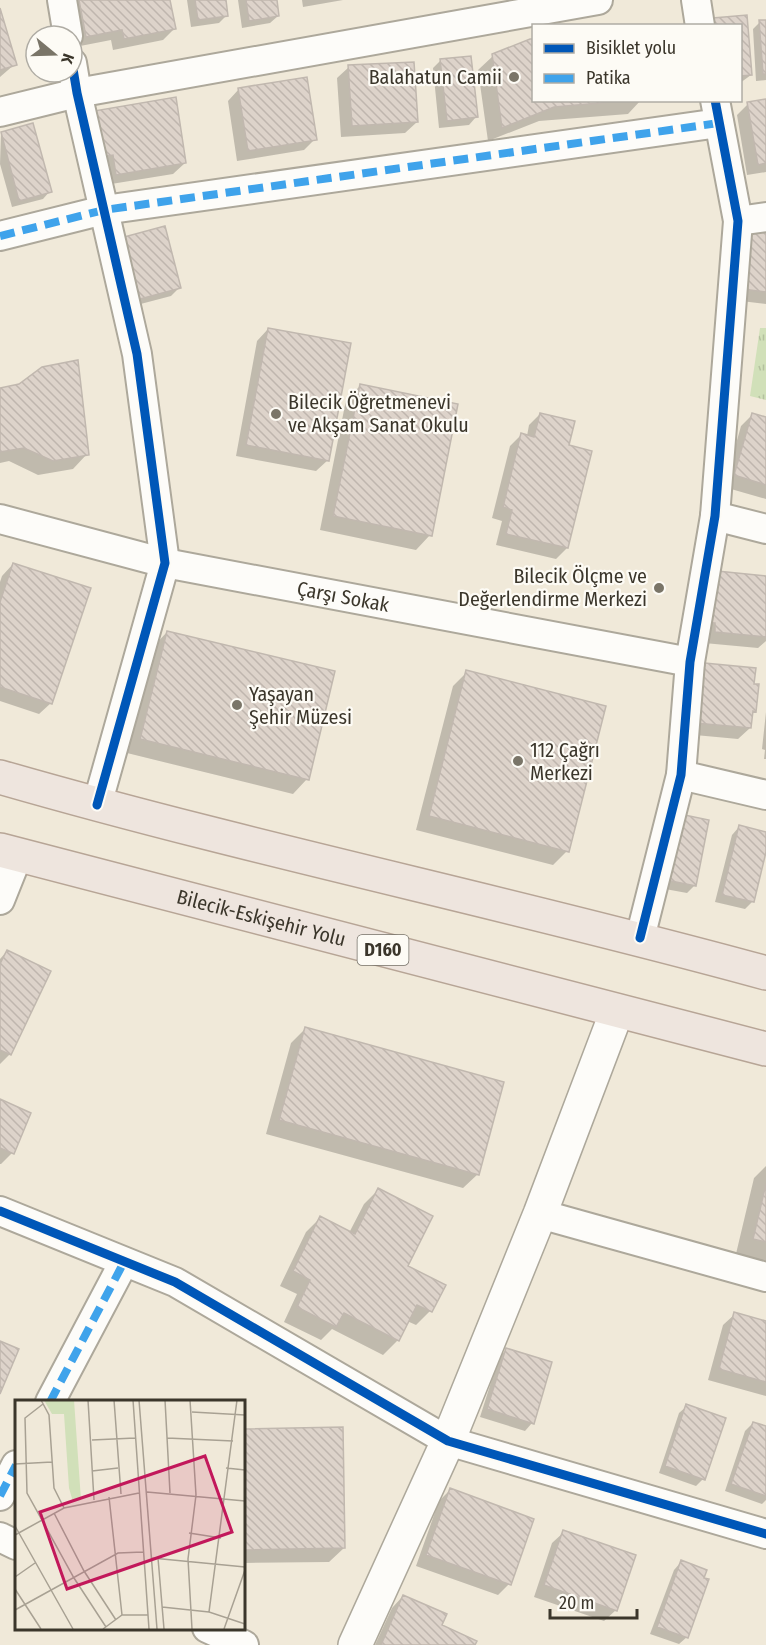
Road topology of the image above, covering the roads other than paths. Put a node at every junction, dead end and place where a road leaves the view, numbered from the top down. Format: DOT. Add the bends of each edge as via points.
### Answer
graph roads {
  1 [pos="62,0"];
  2 [pos="598,0"];
  3 [pos="696,0"];
  4 [pos="66,24"];
  5 [pos="700,24"];
  6 [pos="76,84"];
  7 [pos="77,93"];
  8 [pos="0,112"];
  9 [pos="717,112"];
  10 [pos="104,210"];
  11 [pos="766,217"];
  12 [pos="738,221"];
  13 [pos="0,236"];
  14 [pos="716,516"];
  15 [pos="0,519"];
  16 [pos="766,529"];
  17 [pos="165,564"];
  18 [pos="690,662"];
  19 [pos="681,775"];
  20 [pos="0,777"];
  21 [pos="766,795"];
  22 [pos="96,805"];
  23 [pos="9,852"];
  24 [pos="0,900"];
  25 [pos="640,938"];
  26 [pos="766,972"];
  27 [pos="617,1011"];
  28 [pos="766,1049"];
  29 [pos="0,1211"];
  30 [pos="540,1214"];
  31 [pos="124,1262"];
  32 [pos="766,1277"];
  33 [pos="51,1400"];
  34 [pos="448,1441"];
  35 [pos="15,1467"];
  36 [pos="0,1496"];
  37 [pos="766,1534"];
  38 [pos="0,1537"];
  39 [pos="15,1544"];
  40 [pos="209,1630"];
  41 [pos="244,1645"];
  42 [pos="355,1645"];
  1 -- 4 [label="street"];
  2 -- 7 [label="street"];
  3 -- 5 [label="street"];
  6 -- 7 [label="street"];
  7 -- 8 [label="street"];
  7 -- 10 [label="street"];
  9 -- 10 [label="street"];
  9 -- 12 [label="street"];
  10 -- 13 [label="street"];
  10 -- 17 [label="street" via="137,354"];
  11 -- 12 [label="street"];
  12 -- 14 [label="street"];
  14 -- 16 [label="street"];
  14 -- 18 [label="street"];
  15 -- 17 [label="street, Çarşı Sokak"];
  17 -- 18 [label="street, Çarşı Sokak"];
  17 -- 22 [label="street"];
  18 -- 19 [label="street"];
  19 -- 21 [label="street"];
  19 -- 25 [label="street"];
  20 -- 22 [label="main road"];
  22 -- 25 [label="main road"];
  23 -- 24 [label="street"];
  23 -- 27 [label="main road, Bilecik-Eskişehir Yolu / D160"];
  25 -- 26 [label="main road"];
  27 -- 28 [label="main road, Bilecik-Eskişehir Yolu / D160"];
  27 -- 30 [label="street"];
  29 -- 31 [label="street"];
  30 -- 32 [label="street"];
  30 -- 34 [label="street"];
  31 -- 33 [label="street"];
  31 -- 34 [label="street" via="175,1282"];
  34 -- 37 [label="street"];
  34 -- 42 [label="street"];
  35 -- 36 [label="street"];
  38 -- 39 [label="street"];
  40 -- 41 [label="street"];
}
